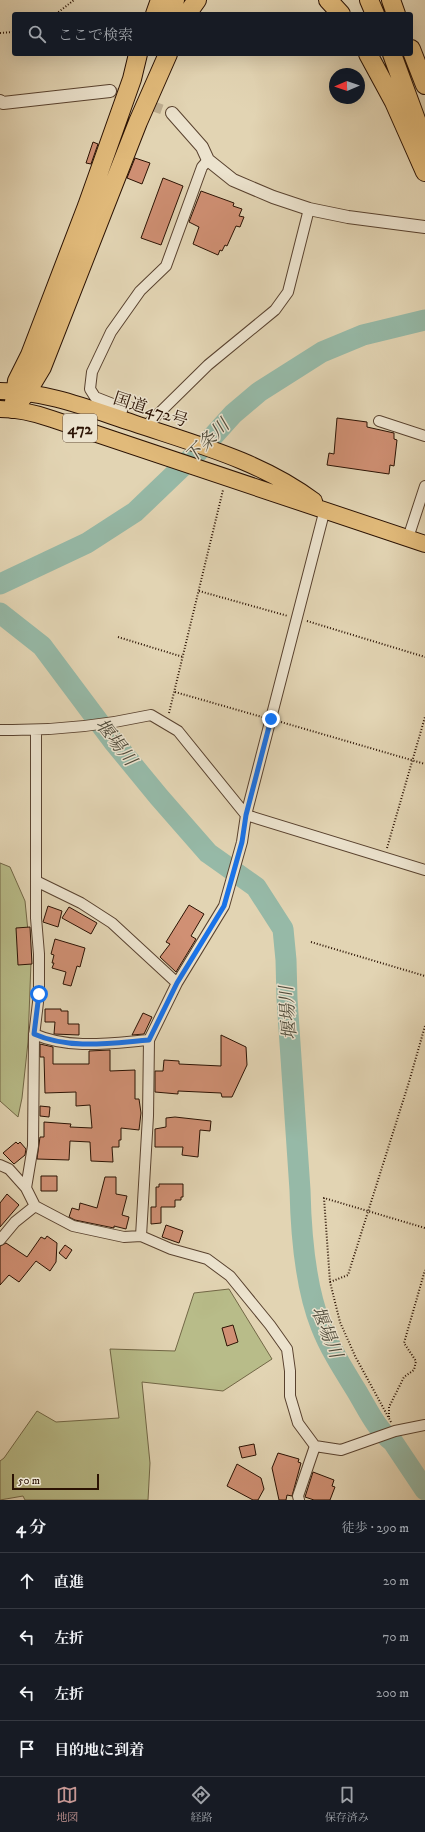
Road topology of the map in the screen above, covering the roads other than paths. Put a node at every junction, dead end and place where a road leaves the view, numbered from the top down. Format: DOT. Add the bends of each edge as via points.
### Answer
graph roads {
  1 [pos="151,0"];
  2 [pos="160,0"];
  3 [pos="175,0"];
  4 [pos="197,0"];
  5 [pos="328,0"];
  6 [pos="369,0"];
  7 [pos="391,0"];
  8 [pos="148,12"];
  9 [pos="156,12"];
  10 [pos="171,12"];
  11 [pos="188,12"];
  12 [pos="339,12"];
  13 [pos="374,12"];
  14 [pos="395,12"];
  15 [pos="413,54"];
  16 [pos="139,56"];
  17 [pos="157,56"];
  18 [pos="167,56"];
  19 [pos="369,56"];
  20 [pos="393,56"];
  21 [pos="425,85"];
  22 [pos="110,91"];
  23 [pos="0,101"];
  24 [pos="172,113"];
  25 [pos="138,122"];
  26 [pos="425,144"];
  27 [pos="208,160"];
  28 [pos="425,172"];
  29 [pos="309,209"];
  30 [pos="425,227"];
  31 [pos="14,391"];
  32 [pos="7,409"];
  33 [pos="119,418"];
  34 [pos="379,422"];
  35 [pos="145,427"];
  36 [pos="425,436"];
  37 [pos="425,486"];
  38 [pos="325,509"];
  39 [pos="408,538"];
  40 [pos="425,544"];
  41 [pos="0,730"];
  42 [pos="36,731"];
  43 [pos="246,815"];
  44 [pos="425,870"];
  45 [pos="36,881"];
  46 [pos="177,983"];
  47 [pos="34,1034"];
  48 [pos="149,1040"];
  49 [pos="0,1165"];
  50 [pos="26,1188"];
  51 [pos="35,1206"];
  52 [pos="141,1236"];
  53 [pos="0,1240"];
  54 [pos="425,1425"];
  55 [pos="315,1446"];
  56 [pos="299,1500"];
  1 -- 8 [label="highway"];
  2 -- 9 [label="highway"];
  3 -- 10 [label="highway"];
  4 -- 11 [label="highway"];
  5 -- 12 [label="highway"];
  6 -- 13 [label="highway"];
  7 -- 14 [label="highway"];
  15 -- 21 [label="highway"];
  16 -- 31 [label="highway" via="87,206"];
  17 -- 25 [label="highway"];
  18 -- 25 [label="highway"];
  19 -- 28 [label="highway" via="394,102"];
  20 -- 26 [label="highway"];
  22 -- 23 [label="street"];
  24 -- 27 [label="street" via="202,147"];
  25 -- 31 [label="highway" via="35,380"];
  27 -- 29 [label="street" via="234,180"];
  27 -- 33 [label="street" via="202,167 166,266 140,291 111,332 92,372 90,389 95,397 123,408"];
  29 -- 30 [label="street"];
  29 -- 35 [label="street" via="288,292 276,310 208,365"];
  31 -- 32 [label="highway"];
  31 -- 33 [label="highway, 国道472号 / 472" via="66,402"];
  32 -- 38 [label="highway, 国道472号 / 472" via="39,415"];
  33 -- 35 [label="highway, 国道472号 / 472"];
  34 -- 36 [label="street"];
  35 -- 38 [label="highway, 国道472号 / 472" via="233,456 300,491"];
  37 -- 39 [label="street"];
  38 -- 39 [label="highway, 国道472号 / 472"];
  38 -- 43 [label="street"];
  39 -- 40 [label="highway, 国道472号 / 472"];
  41 -- 42 [label="street"];
  42 -- 43 [label="street" via="125,721 151,715 178,731"];
  42 -- 45 [label="street"];
  43 -- 44 [label="street"];
  43 -- 46 [label="street" via="242,842 224,906"];
  45 -- 46 [label="street" via="80,903 112,923"];
  45 -- 47 [label="street" via="39,994"];
  46 -- 48 [label="street"];
  47 -- 48 [label="street" via="46,1040 92,1045"];
  47 -- 50 [label="street" via="33,1146"];
  48 -- 52 [label="street" via="148,1116"];
  49 -- 50 [label="street" via="9,1169"];
  50 -- 51 [label="street"];
  51 -- 52 [label="street" via="74,1226 124,1237"];
  51 -- 53 [label="street" via="15,1222"];
  52 -- 55 [label="street" via="171,1249 207,1259 235,1282 287,1349 290,1396 298,1423"];
  54 -- 55 [label="street" via="397,1431 341,1450"];
  55 -- 56 [label="street" via="298,1496"];
}
